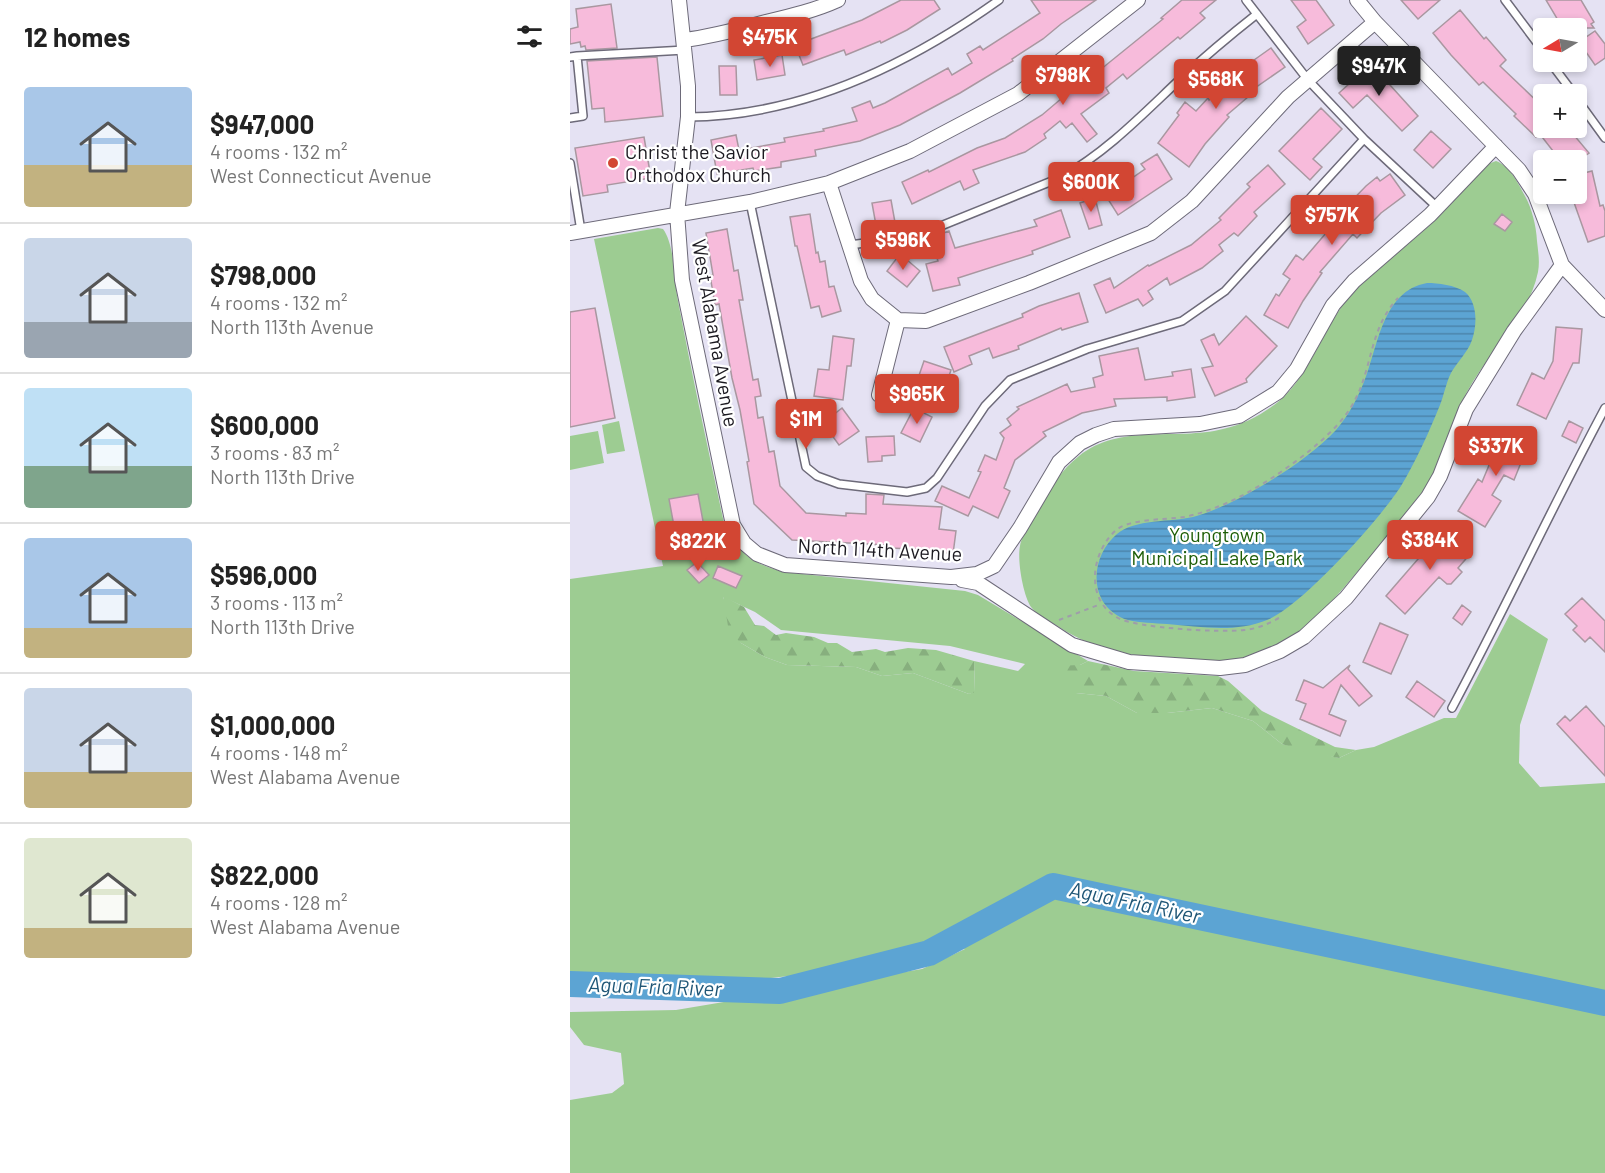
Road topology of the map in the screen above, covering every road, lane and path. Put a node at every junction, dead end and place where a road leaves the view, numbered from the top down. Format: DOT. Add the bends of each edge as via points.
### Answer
graph roads {
  1 [pos="679,0"];
  2 [pos="838,0"];
  3 [pos="999,0"];
  4 [pos="1138,0"];
  5 [pos="1246,0"];
  6 [pos="1357,0"];
  7 [pos="1505,0"];
  8 [pos="1257,14"];
  9 [pos="1375,22"];
  10 [pos="1533,37"];
  11 [pos="684,45"];
  12 [pos="574,56"];
  13 [pos="1308,80"];
  14 [pos="1587,113"];
  15 [pos="688,117"];
  16 [pos="570,118"];
  17 [pos="1605,138"];
  18 [pos="1364,139"];
  19 [pos="1496,146"];
  20 [pos="570,163"];
  21 [pos="829,183"];
  22 [pos="572,193"];
  23 [pos="750,202"];
  24 [pos="1437,207"];
  25 [pos="677,213"];
  26 [pos="575,232"];
  27 [pos="849,245"];
  28 [pos="1562,266"];
  29 [pos="1398,298"];
  30 [pos="1605,310"];
  31 [pos="898,320"];
  32 [pos="879,395"];
  33 [pos="1605,408"];
  34 [pos="757,554"];
  35 [pos="951,578"];
  36 [pos="1101,604"];
  37 [pos="1278,618"];
  38 [pos="1059,620"];
  39 [pos="1452,708"];
  1 -- 11 [label="street, West Alabama Avenue"];
  2 -- 11 [label="street"];
  3 -- 15 [label="lane" via="931,44 835,89 760,111"];
  4 -- 21 [label="street" via="1018,94 910,152"];
  5 -- 8 [label="lane"];
  6 -- 9 [label="street"];
  7 -- 10 [label="lane"];
  8 -- 13 [label="lane"];
  8 -- 27 [label="lane" via="1111,143 1062,177 916,236"];
  9 -- 13 [label="street"];
  9 -- 19 [label="street"];
  11 -- 12 [label="lane"];
  11 -- 15 [label="street, West Alabama Avenue"];
  12 -- 16 [label="lane" via="583,116"];
  13 -- 18 [label="lane"];
  13 -- 31 [label="street" via="1192,201 1151,233 926,321"];
  14 -- 17 [label="lane"];
  15 -- 25 [label="street, West Alabama Avenue"];
  18 -- 23 [label="lane" via="1225,291 1182,321 1087,349 1010,380 985,406 938,478 926,488 907,492 839,484 806,467"];
  18 -- 24 [label="lane"];
  19 -- 24 [label="street, North 114th Avenue"];
  19 -- 28 [label="street" via="1535,194"];
  20 -- 22 [label="lane"];
  21 -- 23 [label="street"];
  21 -- 27 [label="street"];
  22 -- 26 [label="lane"];
  23 -- 25 [label="street"];
  24 -- 35 [label="street, North 114th Avenue" via="1333,305 1297,369 1278,392 1239,416 1200,424 1114,429 1080,443 1059,462 994,566"];
  25 -- 26 [label="street"];
  25 -- 34 [label="street, West Alabama Avenue" via="682,280 731,519 737,535"];
  27 -- 31 [label="street" via="861,281 872,299"];
  28 -- 30 [label="street"];
  28 -- 35 [label="street" via="1514,331 1467,409 1428,497 1346,597 1304,637 1280,651 1245,665 1220,668 1129,662 1072,645 978,584"];
  29 -- 36 [label="path" via="1379,326 1355,400 1334,429 1293,463 1226,503 1184,517 1119,528 1097,560 1095,586"];
  31 -- 32 [label="street"];
  33 -- 39 [label="lane"];
  34 -- 35 [label="street, North 114th Avenue" via="805,568"];
  36 -- 37 [label="path" via="1125,621 1161,627 1244,630"];
  36 -- 38 [label="path"];
}
